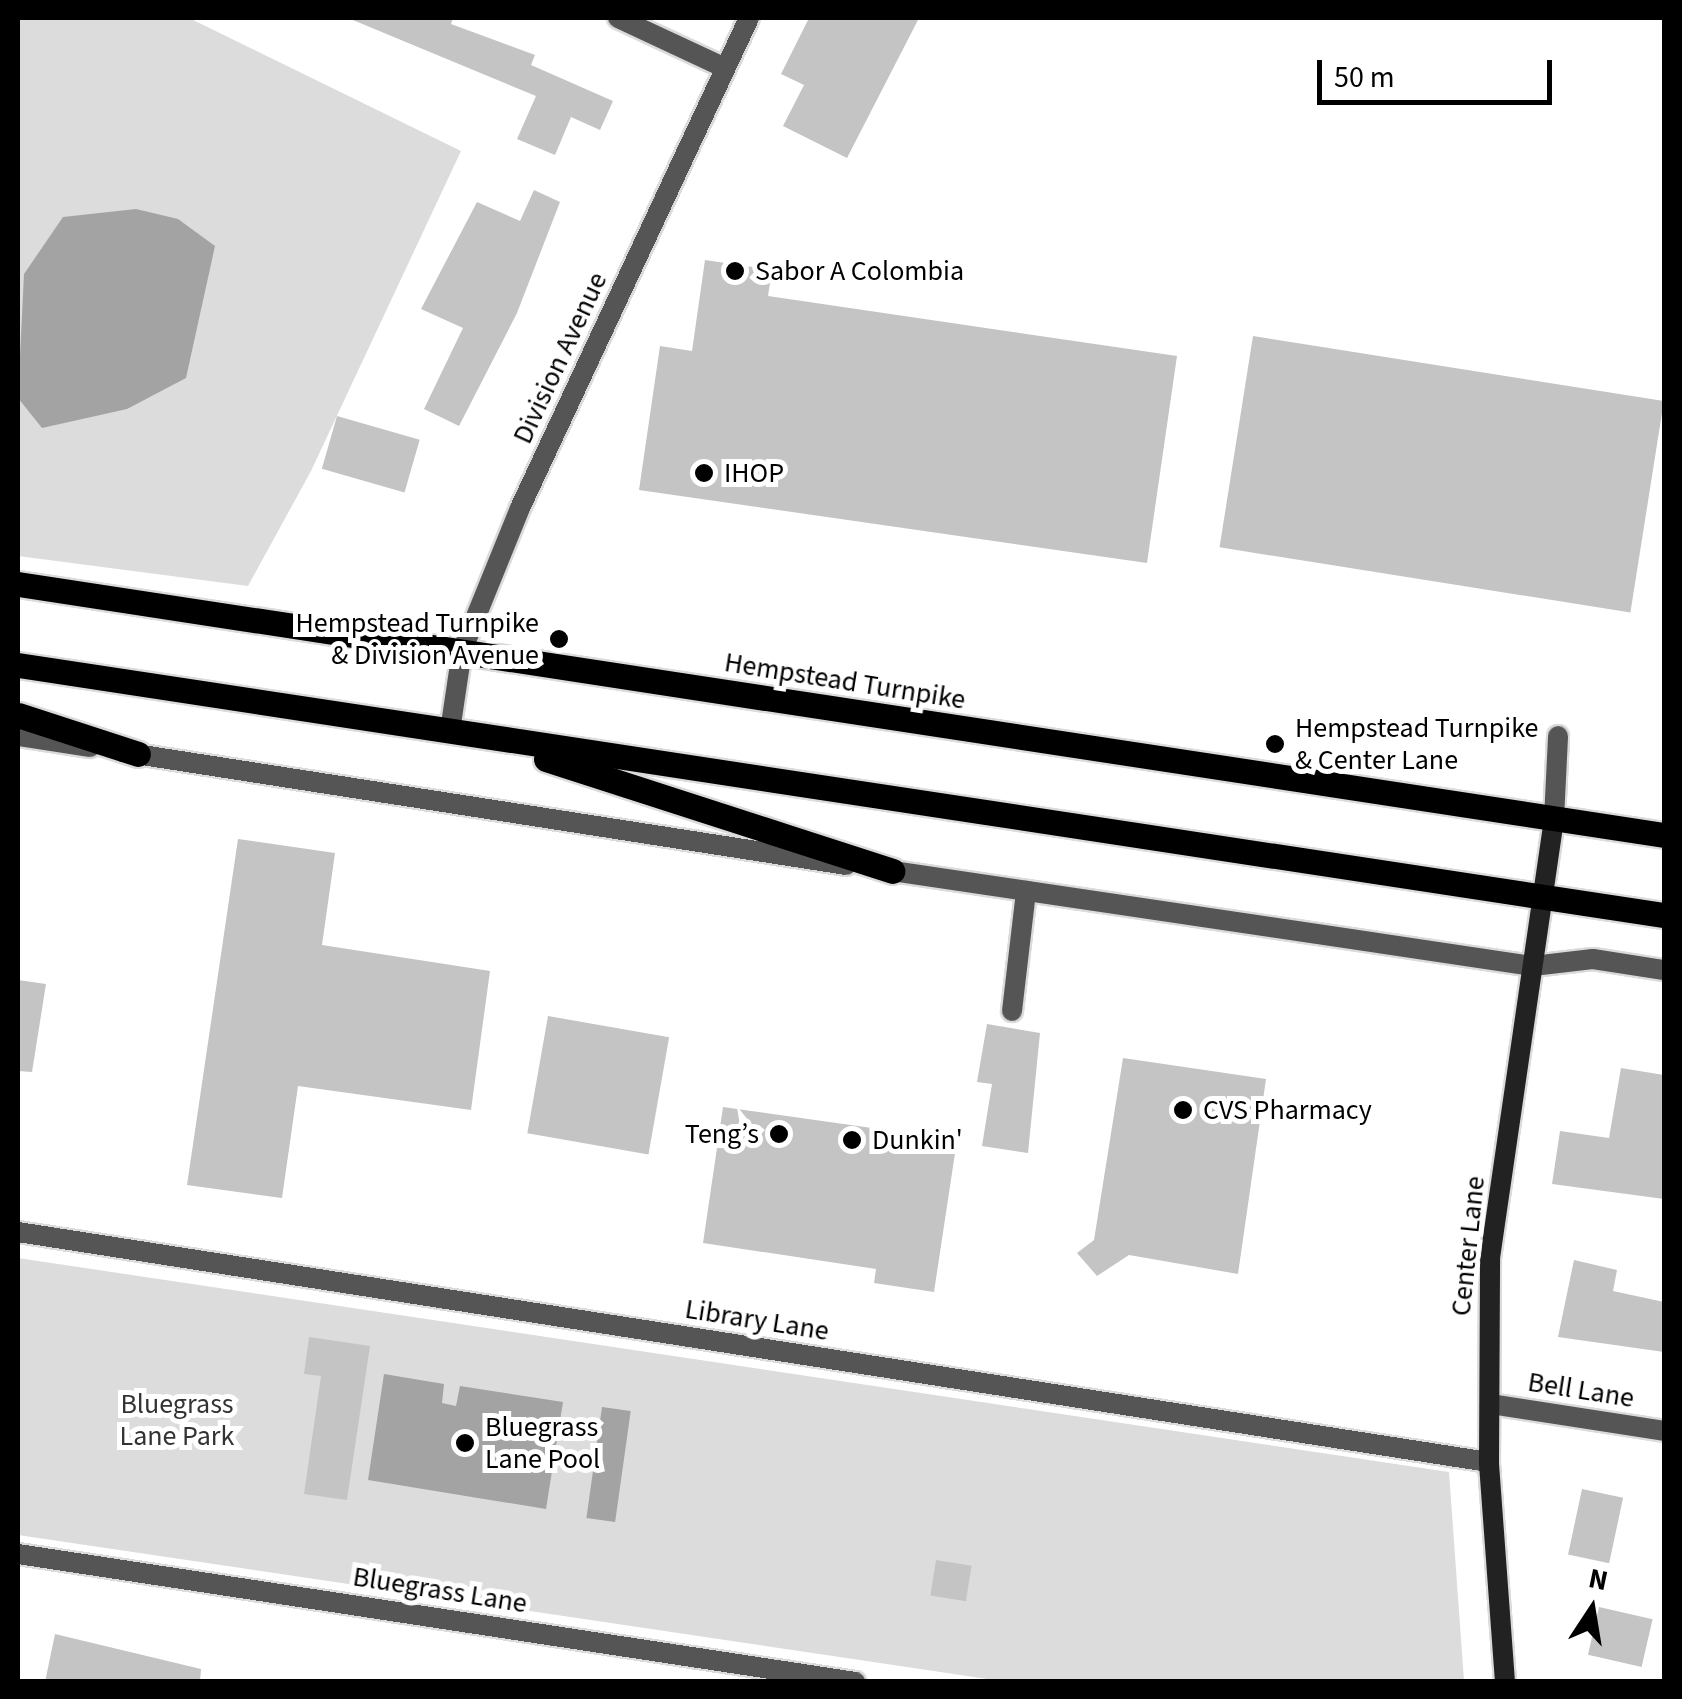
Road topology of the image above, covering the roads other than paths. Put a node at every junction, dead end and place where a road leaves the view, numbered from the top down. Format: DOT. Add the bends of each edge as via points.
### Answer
graph roads {
  1 [pos="618,18"];
  2 [pos="749,18"];
  3 [pos="725,68"];
  4 [pos="18,584"];
  5 [pos="462,652"];
  6 [pos="18,665"];
  7 [pos="18,714"];
  8 [pos="462,733"];
  9 [pos="18,736"];
  10 [pos="1558,736"];
  11 [pos="138,754"];
  12 [pos="1554,819"];
  13 [pos="1664,835"];
  14 [pos="892,871"];
  15 [pos="1026,891"];
  16 [pos="1543,896"];
  17 [pos="1664,914"];
  18 [pos="1533,966"];
  19 [pos="1664,970"];
  20 [pos="1012,1011"];
  21 [pos="18,1232"];
  22 [pos="1490,1404"];
  23 [pos="1664,1431"];
  24 [pos="1489,1462"];
  25 [pos="18,1554"];
  26 [pos="855,1682"];
  27 [pos="1505,1682"];
  1 -- 3 [label="street"];
  2 -- 3 [label="street, Division Avenue"];
  3 -- 5 [label="street, Division Avenue" via="520,508"];
  4 -- 5 [label="main road, Hempstead Turnpike"];
  5 -- 8 [label="street, Division Avenue"];
  5 -- 12 [label="main road, Hempstead Turnpike"];
  6 -- 8 [label="main road"];
  7 -- 11 [label="main road"];
  8 -- 14 [label="main road"];
  8 -- 16 [label="main road"];
  9 -- 11 [label="street"];
  10 -- 12 [label="street"];
  11 -- 14 [label="street"];
  12 -- 13 [label="main road, Hempstead Turnpike"];
  12 -- 16 [label="street, Center Lane"];
  14 -- 15 [label="street"];
  15 -- 18 [label="street"];
  15 -- 20 [label="street"];
  16 -- 17 [label="main road"];
  16 -- 18 [label="street, Center Lane"];
  18 -- 19 [label="street" via="1593,959"];
  18 -- 22 [label="street, Center Lane" via="1490,1258"];
  21 -- 24 [label="street, Library Lane"];
  22 -- 23 [label="street, Bell Lane"];
  22 -- 24 [label="street, Center Lane"];
  24 -- 27 [label="street, Center Lane"];
  25 -- 26 [label="street, Bluegrass Lane"];
}
